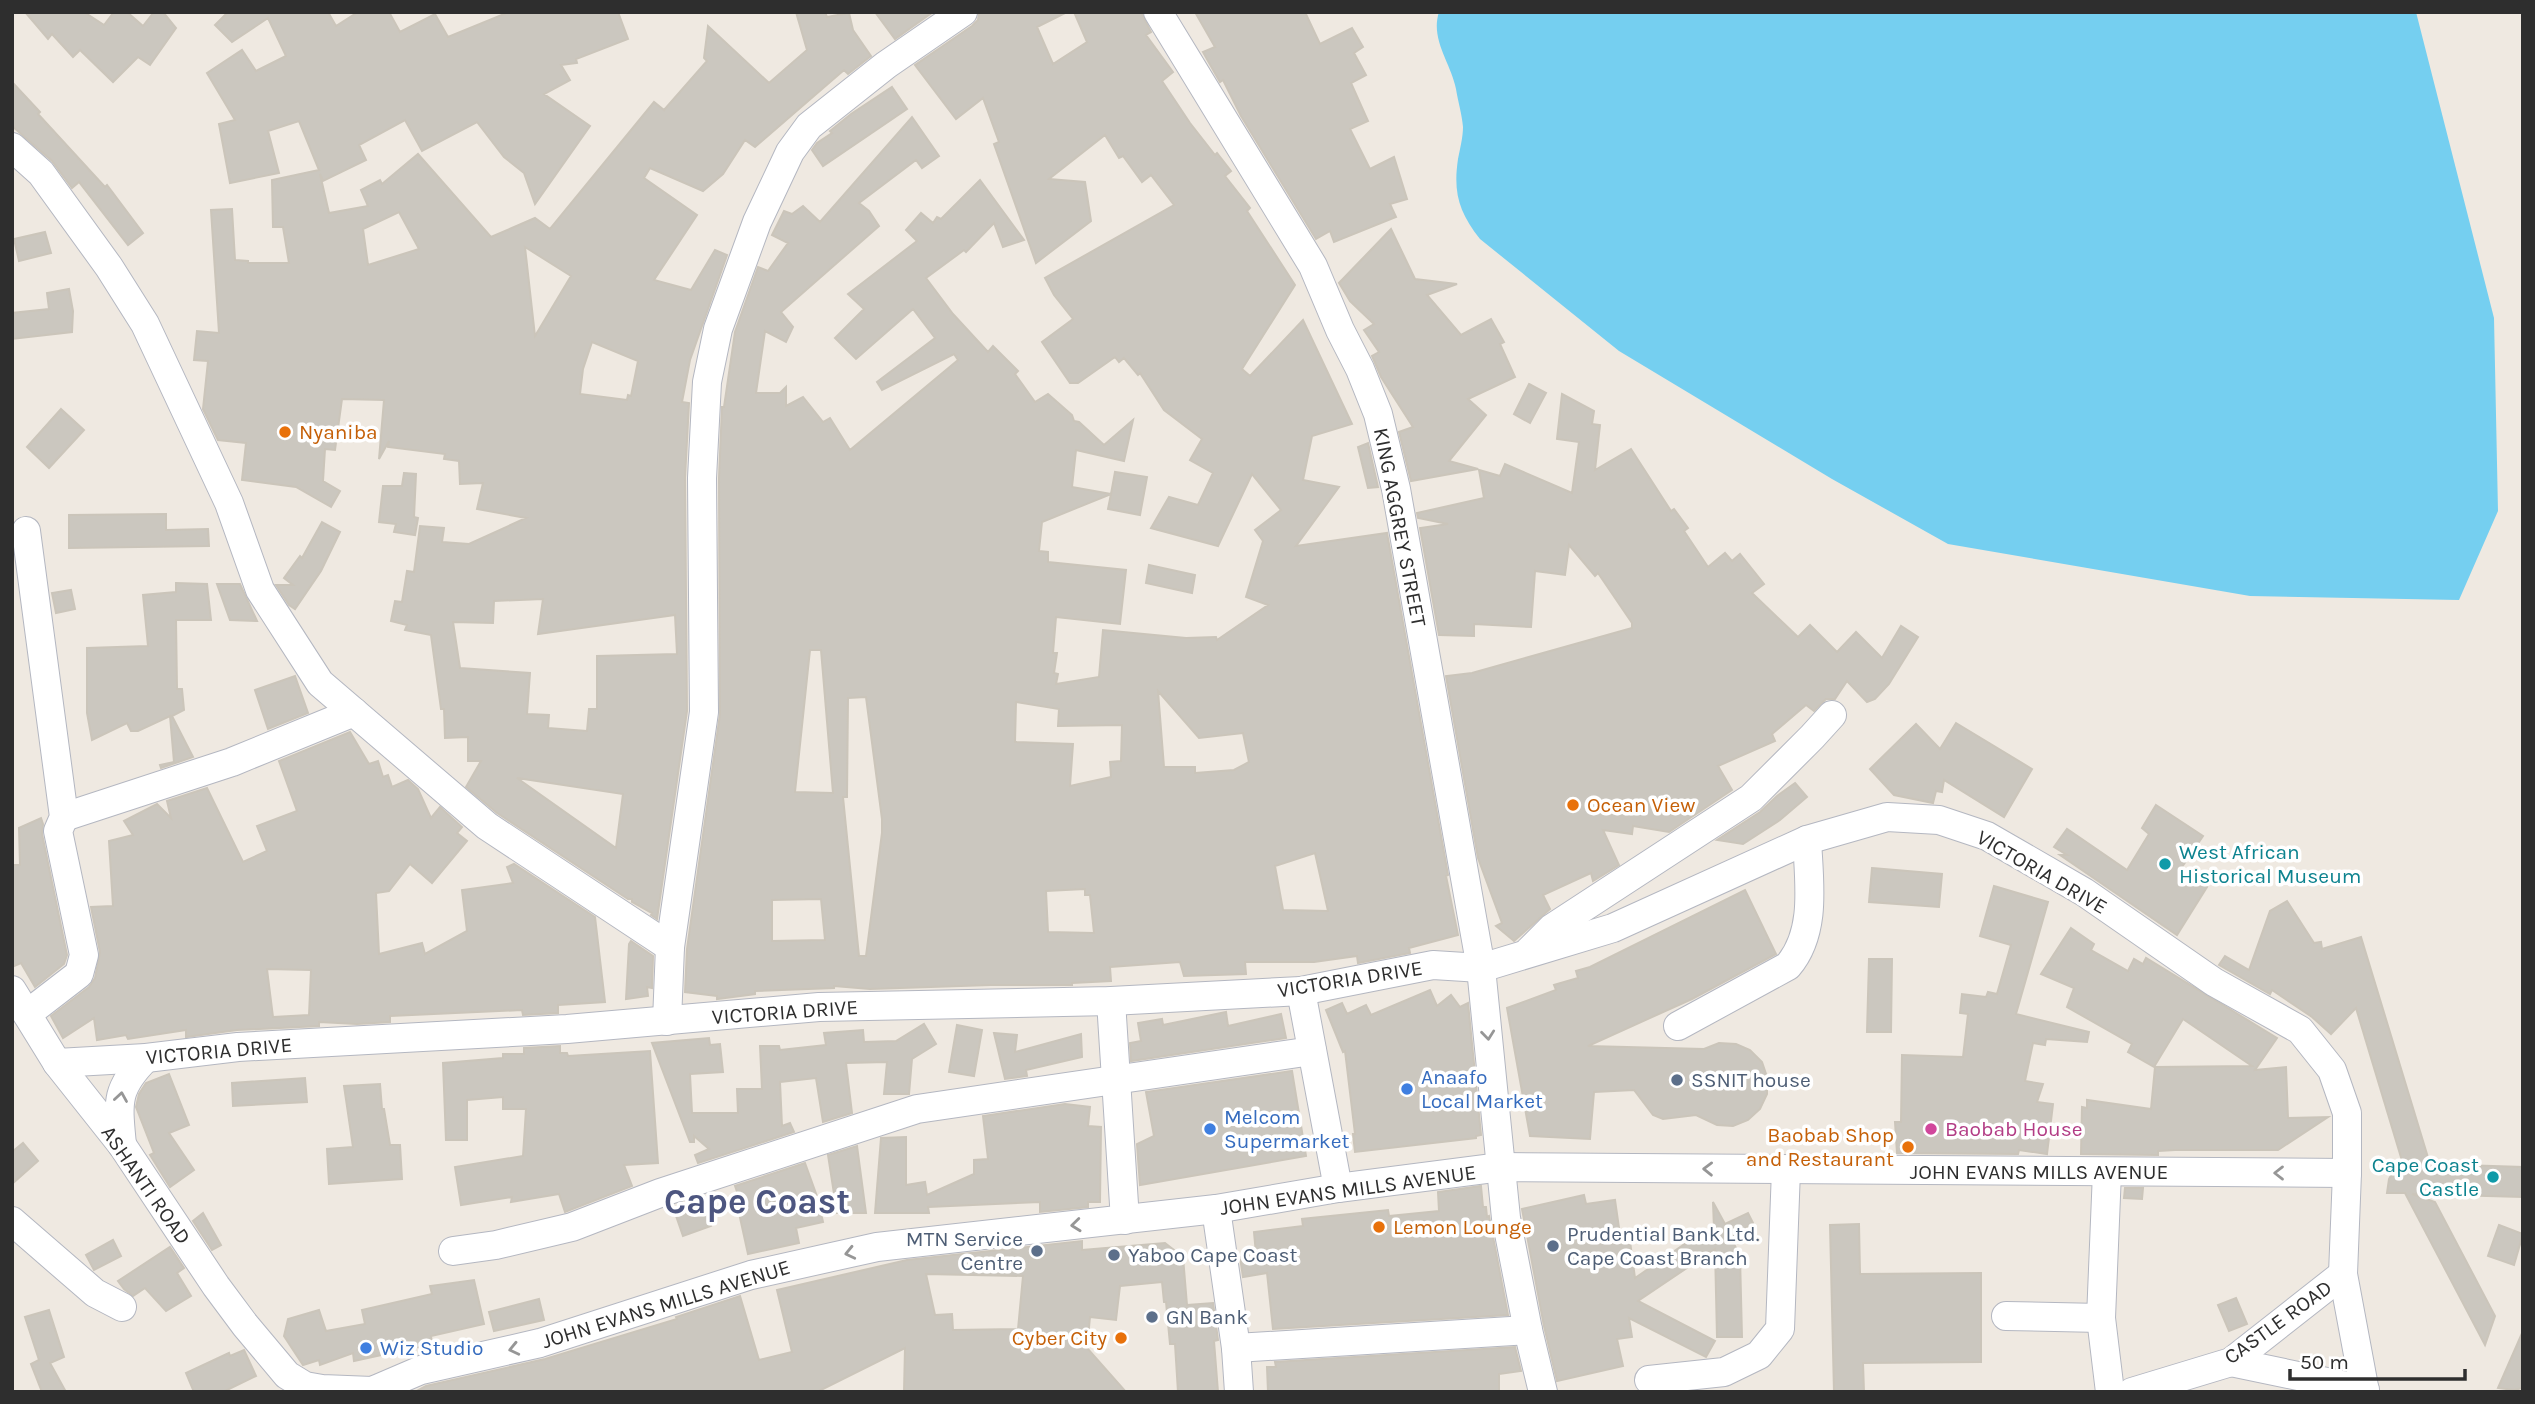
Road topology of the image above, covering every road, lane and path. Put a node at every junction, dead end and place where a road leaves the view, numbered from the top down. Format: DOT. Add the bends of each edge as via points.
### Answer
graph roads {
  1 [pos="963,12"];
  2 [pos="1158,12"];
  3 [pos="12,147"];
  4 [pos="26,531"];
  5 [pos="354,712"];
  6 [pos="1832,715"];
  7 [pos="64,817"];
  8 [pos="1807,840"];
  9 [pos="670,947"];
  10 [pos="1524,955"];
  11 [pos="1481,968"];
  12 [pos="12,990"];
  13 [pos="1301,990"];
  14 [pos="1111,1002"];
  15 [pos="27,1014"];
  16 [pos="667,1021"];
  17 [pos="1678,1026"];
  18 [pos="1312,1051"];
  19 [pos="146,1058"];
  20 [pos="57,1063"];
  21 [pos="1117,1080"];
  22 [pos="121,1145"];
  23 [pos="1501,1167"];
  24 [pos="1786,1170"];
  25 [pos="2107,1172"];
  26 [pos="2347,1174"];
  27 [pos="1338,1188"];
  28 [pos="1216,1209"];
  29 [pos="1125,1220"];
  30 [pos="12,1221"];
  31 [pos="453,1251"];
  32 [pos="2343,1274"];
  33 [pos="122,1307"];
  34 [pos="2006,1316"];
  35 [pos="2101,1318"];
  36 [pos="1528,1331"];
  37 [pos="1236,1348"];
  38 [pos="2231,1362"];
  39 [pos="1649,1380"];
  40 [pos="290,1383"];
  41 [pos="2190,1383"];
  42 [pos="371,1391"];
  43 [pos="2365,1391"];
  44 [pos="1239,1392"];
  45 [pos="1543,1392"];
  46 [pos="2109,1392"];
  47 [pos="2132,1392"];
  1 -- 9 [label="street" via="809,126 790,152 757,222 718,329 707,382 702,478 704,712"];
  2 -- 11 [label="street, KING AGGREY STREET" via="1313,266 1378,414 1396,489"];
  3 -- 5 [label="street" via="41,173 145,324 229,503 260,590 320,683"];
  4 -- 7 [label="street"];
  5 -- 7 [label="street" via="232,762"];
  5 -- 9 [label="street" via="487,827"];
  6 -- 10 [label="street" via="1751,798 1552,928"];
  7 -- 15 [label="street" via="58,831 83,965 79,974"];
  8 -- 10 [label="street, VICTORIA DRIVE" via="1614,928"];
  8 -- 17 [label="street" via="1810,897 1800,953 1788,966"];
  8 -- 26 [label="street, VICTORIA DRIVE" via="1887,817 1940,820 1987,836 2084,892 2214,982 2300,1030 2332,1070 2347,1113"];
  9 -- 16 [label="street"];
  10 -- 11 [label="street, VICTORIA DRIVE"];
  11 -- 13 [label="street, VICTORIA DRIVE" via="1433,965"];
  11 -- 23 [label="street, KING AGGREY STREET, one-way"];
  12 -- 15 [label="street, ASHANTI ROAD"];
  13 -- 14 [label="street, VICTORIA DRIVE"];
  13 -- 18 [label="street"];
  14 -- 16 [label="street, VICTORIA DRIVE" via="819,1007"];
  14 -- 21 [label="street"];
  15 -- 20 [label="street, ASHANTI ROAD"];
  16 -- 19 [label="street, VICTORIA DRIVE" via="238,1047"];
  18 -- 21 [label="street"];
  18 -- 27 [label="street"];
  19 -- 20 [label="street, VICTORIA DRIVE"];
  22 -- 19 [label="street, one-way" via="122,1087"];
  20 -- 22 [label="street, ASHANTI ROAD"];
  21 -- 29 [label="street"];
  21 -- 31 [label="street" via="917,1109 660,1193 572,1227"];
  22 -- 40 [label="street, ASHANTI ROAD" via="216,1286"];
  24 -- 23 [label="street, JOHN EVANS MILLS AVENUE, one-way"];
  23 -- 27 [label="street, JOHN EVANS MILLS AVENUE"];
  23 -- 36 [label="street, KING AGGREY STREET"];
  24 -- 25 [label="street, JOHN EVANS MILLS AVENUE"];
  24 -- 39 [label="street" via="1780,1329 1759,1355 1724,1372"];
  26 -- 25 [label="street, JOHN EVANS MILLS AVENUE, one-way"];
  25 -- 35 [label="street"];
  26 -- 32 [label="street, VICTORIA DRIVE"];
  27 -- 28 [label="street, JOHN EVANS MILLS AVENUE"];
  28 -- 29 [label="street, JOHN EVANS MILLS AVENUE"];
  28 -- 37 [label="street"];
  29 -- 42 [label="street, JOHN EVANS MILLS AVENUE, one-way" via="877,1247 776,1269 540,1343 421,1370"];
  30 -- 33 [label="street" via="95,1293"];
  32 -- 38 [label="street, CASTLE ROAD"];
  32 -- 43 [label="street, VICTORIA DRIVE"];
  34 -- 35 [label="street"];
  35 -- 46 [label="street"];
  36 -- 37 [label="street"];
  36 -- 45 [label="street, KING AGGREY STREET"];
  37 -- 44 [label="street"];
  38 -- 41 [label="street, CASTLE ROAD"];
  38 -- 43 [label="street"];
  40 -- 42 [label="street, ASHANTI ROAD" via="322,1390"];
  41 -- 47 [label="street, CASTLE ROAD"];
}
